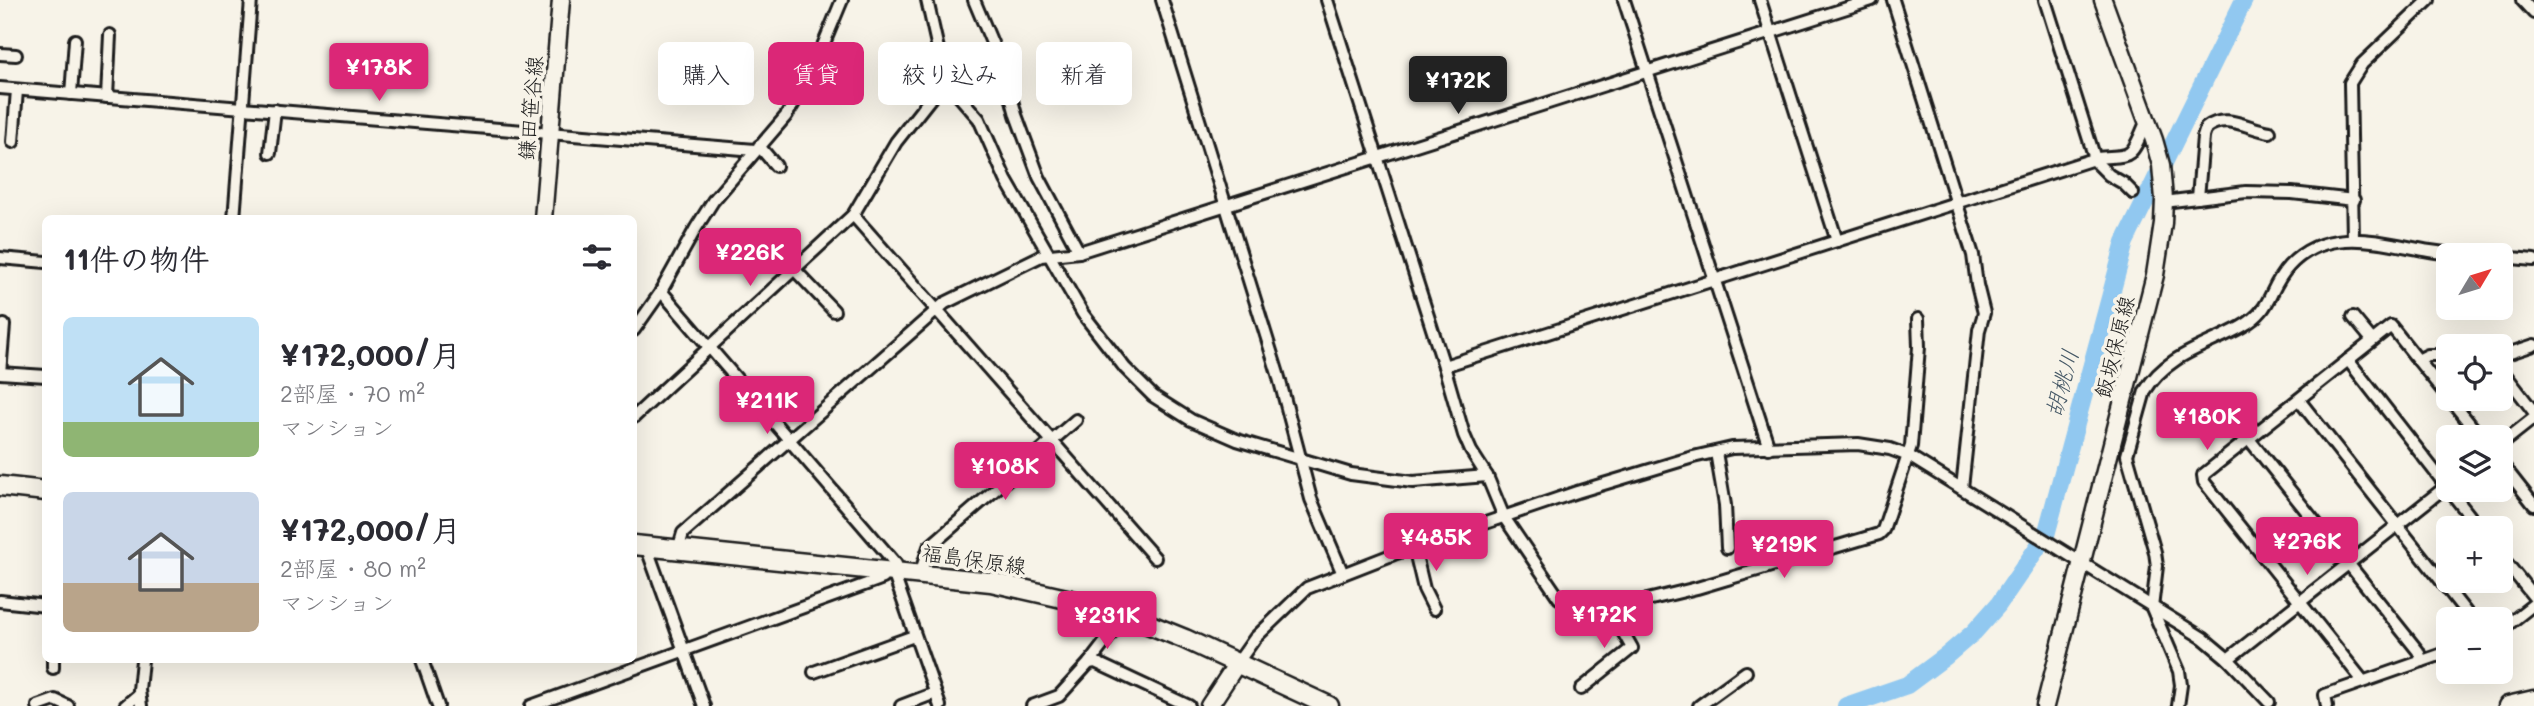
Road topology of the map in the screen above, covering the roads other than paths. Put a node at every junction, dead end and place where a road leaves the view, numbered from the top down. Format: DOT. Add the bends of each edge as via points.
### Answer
graph roads {
  1 [pos="251,0"];
  2 [pos="561,0"];
  3 [pos="842,0"];
  4 [pos="927,0"];
  5 [pos="974,0"];
  6 [pos="1162,0"];
  7 [pos="1327,0"];
  8 [pos="1624,0"];
  9 [pos="1760,0"];
  10 [pos="1872,0"];
  11 [pos="1893,0"];
  12 [pos="2045,0"];
  13 [pos="2103,0"];
  14 [pos="2429,0"];
  15 [pos="2522,0"];
  16 [pos="2534,13"];
  17 [pos="1771,33"];
  18 [pos="110,35"];
  19 [pos="75,40"];
  20 [pos="937,42"];
  21 [pos="0,54"];
  22 [pos="16,55"];
  23 [pos="1647,72"];
  24 [pos="0,88"];
  25 [pos="17,90"];
  26 [pos="71,94"];
  27 [pos="107,97"];
  28 [pos="925,105"];
  29 [pos="967,105"];
  30 [pos="243,108"];
  31 [pos="275,110"];
  32 [pos="2148,124"];
  33 [pos="2270,132"];
  34 [pos="550,134"];
  35 [pos="13,142"];
  36 [pos="757,148"];
  37 [pos="270,153"];
  38 [pos="1377,158"];
  39 [pos="2097,158"];
  40 [pos="776,166"];
  41 [pos="2133,193"];
  42 [pos="2198,198"];
  43 [pos="2164,200"];
  44 [pos="2354,200"];
  45 [pos="1957,204"];
  46 [pos="1227,206"];
  47 [pos="234,215"];
  48 [pos="543,215"];
  49 [pos="853,215"];
  50 [pos="2353,239"];
  51 [pos="1837,242"];
  52 [pos="2436,251"];
  53 [pos="1079,252"];
  54 [pos="1049,255"];
  55 [pos="0,258"];
  56 [pos="2513,258"];
  57 [pos="2534,260"];
  58 [pos="42,262"];
  59 [pos="794,269"];
  60 [pos="1713,280"];
  61 [pos="662,291"];
  62 [pos="637,310"];
  63 [pos="936,310"];
  64 [pos="647,312"];
  65 [pos="834,312"];
  66 [pos="2353,317"];
  67 [pos="1918,319"];
  68 [pos="4,325"];
  69 [pos="637,326"];
  70 [pos="2372,340"];
  71 [pos="2534,345"];
  72 [pos="709,347"];
  73 [pos="2513,352"];
  74 [pos="2436,355"];
  75 [pos="2418,359"];
  76 [pos="2348,360"];
  77 [pos="1444,366"];
  78 [pos="0,373"];
  79 [pos="2130,373"];
  80 [pos="42,376"];
  81 [pos="2154,379"];
  82 [pos="2436,382"];
  83 [pos="2513,385"];
  84 [pos="2299,400"];
  85 [pos="2459,411"];
  86 [pos="2534,412"];
  87 [pos="637,413"];
  88 [pos="2534,418"];
  89 [pos="1076,420"];
  90 [pos="2471,425"];
  91 [pos="2513,435"];
  92 [pos="791,439"];
  93 [pos="2249,439"];
  94 [pos="1051,440"];
  95 [pos="1769,448"];
  96 [pos="1716,452"];
  97 [pos="1909,456"];
  98 [pos="1298,457"];
  99 [pos="2436,472"];
  100 [pos="1488,476"];
  101 [pos="2513,478"];
  102 [pos="0,486"];
  103 [pos="1962,488"];
  104 [pos="42,491"];
  105 [pos="2436,495"];
  106 [pos="2459,502"];
  107 [pos="2534,505"];
  108 [pos="2470,516"];
  109 [pos="1504,517"];
  110 [pos="2398,526"];
  111 [pos="640,546"];
  112 [pos="1414,547"];
  113 [pos="1727,548"];
  114 [pos="678,550"];
  115 [pos="1155,558"];
  116 [pos="2082,563"];
  117 [pos="2349,564"];
  118 [pos="2513,571"];
  119 [pos="893,572"];
  120 [pos="920,574"];
  121 [pos="1343,574"];
  122 [pos="2534,597"];
  123 [pos="0,601"];
  124 [pos="2300,602"];
  125 [pos="2534,604"];
  126 [pos="42,606"];
  127 [pos="2462,607"];
  128 [pos="1609,608"];
  129 [pos="2152,608"];
  130 [pos="1434,609"];
  131 [pos="1125,616"];
  132 [pos="2513,620"];
  133 [pos="914,636"];
  134 [pos="683,650"];
  135 [pos="2436,656"];
  136 [pos="2228,659"];
  137 [pos="2422,661"];
  138 [pos="142,663"];
  139 [pos="423,663"];
  140 [pos="1089,663"];
  141 [pos="1237,665"];
  142 [pos="814,672"];
  143 [pos="1746,672"];
  144 [pos="2363,681"];
  145 [pos="1581,689"];
  146 [pos="935,693"];
  147 [pos="140,700"];
  148 [pos="2534,700"];
  149 [pos="2269,702"];
  150 [pos="37,706"];
  151 [pos="68,706"];
  152 [pos="125,706"];
  153 [pos="438,706"];
  154 [pos="531,706"];
  155 [pos="704,706"];
  156 [pos="901,706"];
  157 [pos="940,706"];
  158 [pos="1031,706"];
  159 [pos="1189,706"];
  160 [pos="1209,706"];
  161 [pos="1329,706"];
  162 [pos="1699,706"];
  163 [pos="2045,706"];
  164 [pos="2178,706"];
  165 [pos="2327,706"];
  166 [pos="2508,706"];
  1 -- 30 [label="street"];
  2 -- 34 [label="main road, 鎌田笹谷線"];
  3 -- 36 [label="street" via="810,77 786,116"];
  4 -- 20 [label="street"];
  5 -- 53 [label="street" via="1005,74 1039,177"];
  6 -- 46 [label="street"];
  7 -- 38 [label="street"];
  8 -- 23 [label="street"];
  9 -- 17 [label="street"];
  10 -- 17 [label="street"];
  11 -- 45 [label="street"];
  12 -- 39 [label="street"];
  13 -- 32 [label="main road, 飯坂保原線"];
  14 -- 44 [label="street" via="2361,64 2350,83"];
  15 -- 16 [label="street"];
  17 -- 23 [label="street"];
  17 -- 51 [label="street"];
  18 -- 27 [label="street"];
  19 -- 26 [label="street"];
  21 -- 22 [label="street"];
  23 -- 38 [label="street"];
  23 -- 60 [label="street"];
  24 -- 25 [label="street"];
  25 -- 26 [label="street"];
  25 -- 35 [label="street"];
  26 -- 27 [label="street"];
  27 -- 30 [label="street"];
  28 -- 49 [label="street" via="896,142"];
  29 -- 54 [label="street" via="979,119 1006,180"];
  30 -- 31 [label="street"];
  30 -- 47 [label="street"];
  31 -- 34 [label="street"];
  31 -- 37 [label="street"];
  32 -- 39 [label="street" via="2132,151 2121,158"];
  32 -- 43 [label="main road, 飯坂保原線" via="2158,153"];
  33 -- 42 [label="street" via="2230,121 2206,128"];
  34 -- 36 [label="street"];
  34 -- 48 [label="main road, 鎌田笹谷線"];
  36 -- 40 [label="street"];
  36 -- 61 [label="street" via="713,201"];
  38 -- 46 [label="street"];
  38 -- 77 [label="street"];
  39 -- 41 [label="street" via="2109,175"];
  39 -- 45 [label="street"];
  42 -- 43 [label="street"];
  42 -- 44 [label="street" via="2264,192"];
  43 -- 79 [label="main road, 飯坂保原線" via="2159,256"];
  44 -- 50 [label="street"];
  45 -- 51 [label="street"];
  45 -- 103 [label="street" via="1973,254 1984,313"];
  46 -- 53 [label="street"];
  46 -- 98 [label="street" via="1279,374"];
  49 -- 59 [label="street"];
  49 -- 63 [label="street"];
  50 -- 52 [label="street"];
  50 -- 81 [label="street" via="2305,252 2278,282 2259,315 2181,356"];
  51 -- 60 [label="street"];
  53 -- 54 [label="street"];
  54 -- 63 [label="street"];
  54 -- 98 [label="street" via="1083,314 1153,396 1191,420 1237,440"];
  55 -- 58 [label="street"];
  56 -- 57 [label="street"];
  59 -- 65 [label="street"];
  59 -- 72 [label="street"];
  60 -- 77 [label="street"];
  60 -- 95 [label="street"];
  61 -- 64 [label="street"];
  61 -- 72 [label="street"];
  62 -- 64 [label="street"];
  63 -- 92 [label="street"];
  63 -- 94 [label="street"];
  64 -- 69 [label="street"];
  66 -- 70 [label="street"];
  67 -- 97 [label="street"];
  68 -- 78 [label="street"];
  70 -- 75 [label="street" via="2392,326"];
  70 -- 76 [label="street"];
  71 -- 73 [label="street"];
  72 -- 87 [label="street"];
  72 -- 92 [label="street"];
  74 -- 75 [label="street"];
  75 -- 82 [label="street"];
  76 -- 84 [label="street"];
  76 -- 99 [label="street"];
  77 -- 100 [label="street" via="1464,435"];
  78 -- 80 [label="street"];
  79 -- 81 [label="street"];
  79 -- 116 [label="main road, 飯坂保原線"];
  81 -- 129 [label="street" via="2145,391 2127,455 2157,559"];
  83 -- 86 [label="street"];
  84 -- 93 [label="street"];
  84 -- 110 [label="street"];
  85 -- 90 [label="street"];
  88 -- 91 [label="street"];
  89 -- 94 [label="street"];
  92 -- 114 [label="street" via="683,533"];
  92 -- 119 [label="street" via="896,564"];
  93 -- 117 [label="street"];
  93 -- 124 [label="street" via="2203,475 2204,481"];
  94 -- 115 [label="street"];
  94 -- 120 [label="street" via="929,547"];
  95 -- 96 [label="street"];
  95 -- 97 [label="street" via="1858,444"];
  96 -- 109 [label="street"];
  96 -- 113 [label="street"];
  97 -- 103 [label="street"];
  97 -- 128 [label="street" via="1879,534 1697,588"];
  98 -- 100 [label="street" via="1351,474 1413,482"];
  98 -- 121 [label="street"];
  100 -- 109 [label="street"];
  101 -- 107 [label="street"];
  102 -- 104 [label="main road"];
  103 -- 116 [label="street"];
  105 -- 110 [label="street"];
  106 -- 108 [label="street"];
  109 -- 112 [label="street"];
  109 -- 128 [label="street" via="1559,598 1575,607"];
  110 -- 117 [label="street"];
  110 -- 127 [label="street"];
  111 -- 114 [label="main road, 福島保原線"];
  111 -- 134 [label="street"];
  112 -- 121 [label="street"];
  112 -- 130 [label="street"];
  114 -- 119 [label="main road, 福島保原線"];
  116 -- 129 [label="street"];
  116 -- 163 [label="main road, 飯坂保原線"];
  117 -- 124 [label="street"];
  117 -- 137 [label="street"];
  118 -- 122 [label="street"];
  119 -- 120 [label="main road, 福島保原線"];
  119 -- 133 [label="street"];
  119 -- 134 [label="street"];
  120 -- 131 [label="main road, 福島保原線" via="991,582"];
  121 -- 141 [label="street" via="1294,598 1255,638"];
  123 -- 126 [label="street"];
  124 -- 136 [label="street"];
  124 -- 144 [label="street"];
  125 -- 132 [label="street"];
  128 -- 145 [label="street" via="1632,648"];
  129 -- 136 [label="street" via="2203,638"];
  129 -- 164 [label="street" via="2179,671"];
  131 -- 140 [label="street"];
  131 -- 141 [label="main road, 福島保原線"];
  133 -- 142 [label="street"];
  133 -- 146 [label="street"];
  134 -- 154 [label="street"];
  134 -- 155 [label="street"];
  135 -- 137 [label="street"];
  136 -- 149 [label="street"];
  137 -- 144 [label="street"];
  138 -- 147 [label="street"];
  139 -- 153 [label="street"];
  140 -- 158 [label="street" via="1059,696"];
  140 -- 159 [label="street"];
  141 -- 160 [label="main road"];
  141 -- 161 [label="main road, 福島保原線"];
  143 -- 162 [label="street"];
  144 -- 165 [label="street" via="2325,695"];
  146 -- 156 [label="street"];
  146 -- 157 [label="street"];
  147 -- 152 [label="street"];
  148 -- 166 [label="main road"];
  150 -- 151 [label="street" via="55,700"];
}
